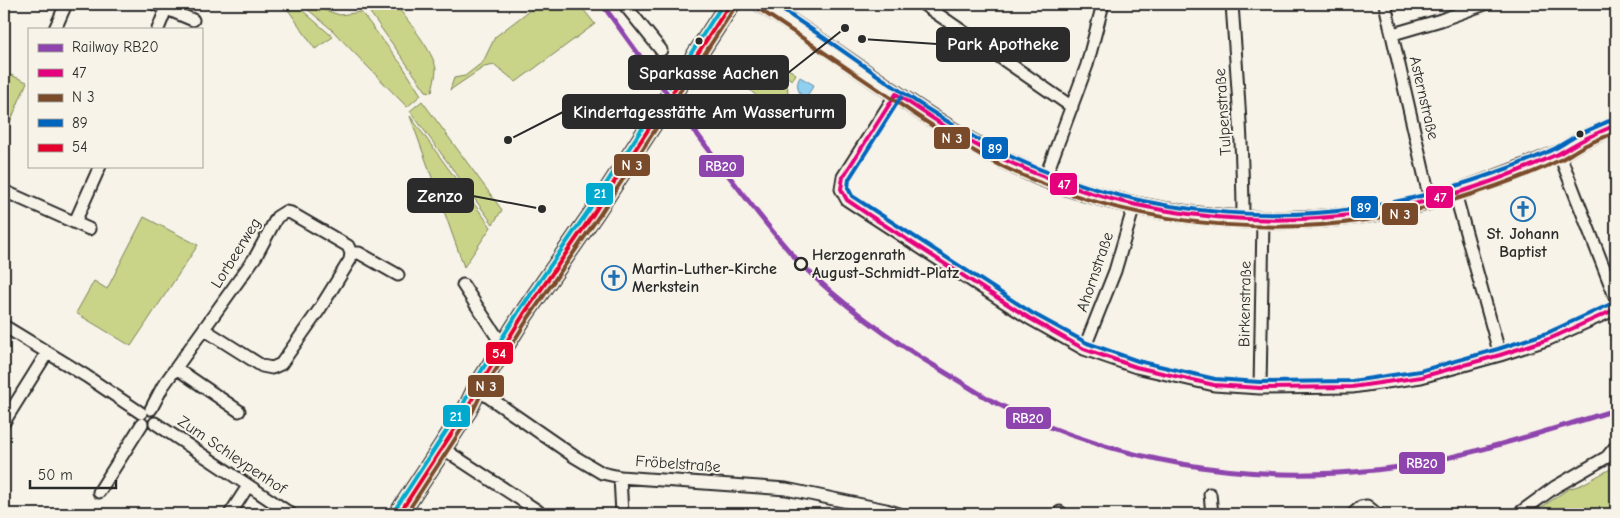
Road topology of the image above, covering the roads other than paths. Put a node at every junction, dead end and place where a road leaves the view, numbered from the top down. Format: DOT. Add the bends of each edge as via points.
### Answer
graph roads {
  1 [pos="66,4"];
  2 [pos="154,4"];
  3 [pos="624,4"];
  4 [pos="730,4"];
  5 [pos="762,4"];
  6 [pos="923,4"];
  7 [pos="1104,4"];
  8 [pos="1232,4"];
  9 [pos="1385,4"];
  10 [pos="1485,4"];
  11 [pos="166,9"];
  12 [pos="193,20"];
  13 [pos="55,28"];
  14 [pos="158,28"];
  15 [pos="1393,34"];
  16 [pos="661,50"];
  17 [pos="896,94"];
  18 [pos="1072,107"];
  19 [pos="1616,126"];
  20 [pos="1559,153"];
  21 [pos="99,168"];
  22 [pos="1045,178"];
  23 [pos="4,191"];
  24 [pos="1455,193"];
  25 [pos="1430,200"];
  26 [pos="1134,206"];
  27 [pos="1243,219"];
  28 [pos="1263,220"];
  29 [pos="76,222"];
  30 [pos="89,229"];
  31 [pos="351,253"];
  32 [pos="398,275"];
  33 [pos="463,285"];
  34 [pos="1616,299"];
  35 [pos="1616,309"];
  36 [pos="4,326"];
  37 [pos="205,330"];
  38 [pos="503,346"];
  39 [pos="1084,349"];
  40 [pos="47,353"];
  41 [pos="1500,355"];
  42 [pos="176,368"];
  43 [pos="1260,388"];
  44 [pos="477,389"];
  45 [pos="239,411"];
  46 [pos="145,415"];
  47 [pos="4,422"];
  48 [pos="1616,446"];
  49 [pos="442,448"];
  50 [pos="620,477"];
  51 [pos="248,486"];
  52 [pos="99,492"];
  53 [pos="1210,494"];
  54 [pos="230,514"];
  55 [pos="291,514"];
  56 [pos="399,514"];
  57 [pos="539,514"];
  58 [pos="622,514"];
  59 [pos="899,514"];
  60 [pos="1212,514"];
  61 [pos="1353,514"];
  62 [pos="1377,514"];
  63 [pos="1518,514"];
  1 -- 13 [label="street"];
  2 -- 11 [label="street"];
  3 -- 16 [label="street"];
  4 -- 38 [label="main road"];
  5 -- 17 [label="main road"];
  6 -- 18 [label="street"];
  7 -- 18 [label="street"];
  8 -- 27 [label="street, Tulpenstraße" via="1242,139"];
  9 -- 15 [label="street, Asternstraße"];
  10 -- 15 [label="street"];
  11 -- 12 [label="street"];
  11 -- 14 [label="street"];
  15 -- 25 [label="street, Asternstraße"];
  17 -- 22 [label="main road" via="976,144"];
  17 -- 39 [label="street" via="843,177 842,190 847,200 1029,318"];
  18 -- 22 [label="street"];
  19 -- 20 [label="main road"];
  20 -- 24 [label="main road"];
  20 -- 34 [label="street"];
  21 -- 29 [label="street"];
  22 -- 26 [label="main road"];
  23 -- 29 [label="street"];
  24 -- 25 [label="main road"];
  24 -- 41 [label="street"];
  25 -- 28 [label="main road" via="1331,218"];
  26 -- 27 [label="main road"];
  26 -- 39 [label="street, Ahornstraße" via="1115,271"];
  27 -- 28 [label="main road"];
  28 -- 43 [label="street, Birkenstraße"];
  29 -- 30 [label="street"];
  31 -- 32 [label="street, Lorbeerweg" via="360,253"];
  31 -- 37 [label="street" via="350,260 319,310 281,364 272,368 262,366"];
  31 -- 37 [label="street, Lorbeerweg" via="348,246 328,233 285,212 277,217 256,256"];
  33 -- 38 [label="street"];
  35 -- 41 [label="street" via="1550,339"];
  36 -- 40 [label="street"];
  37 -- 42 [label="street, Lorbeerweg"];
  38 -- 44 [label="main road"];
  39 -- 43 [label="street" via="1136,367 1214,385"];
  40 -- 46 [label="street"];
  40 -- 47 [label="street"];
  41 -- 43 [label="street" via="1421,377 1352,387"];
  42 -- 45 [label="street"];
  42 -- 46 [label="street, Lorbeerweg"];
  44 -- 49 [label="main road"];
  44 -- 50 [label="street, Fröbelstraße" via="575,457 602,473"];
  46 -- 51 [label="street, Zum Schleypenhof" via="150,426 155,423"];
  46 -- 52 [label="street, Lorbeerweg"];
  48 -- 63 [label="street" via="1607,457 1555,487"];
  49 -- 56 [label="main road"];
  49 -- 57 [label="street"];
  50 -- 58 [label="street"];
  50 -- 59 [label="street, Fröbelstraße" via="786,489"];
  51 -- 54 [label="street"];
  51 -- 55 [label="street, Zum Schleypenhof"];
  53 -- 60 [label="street"];
  61 -- 62 [label="street" via="1367,506"];
}
